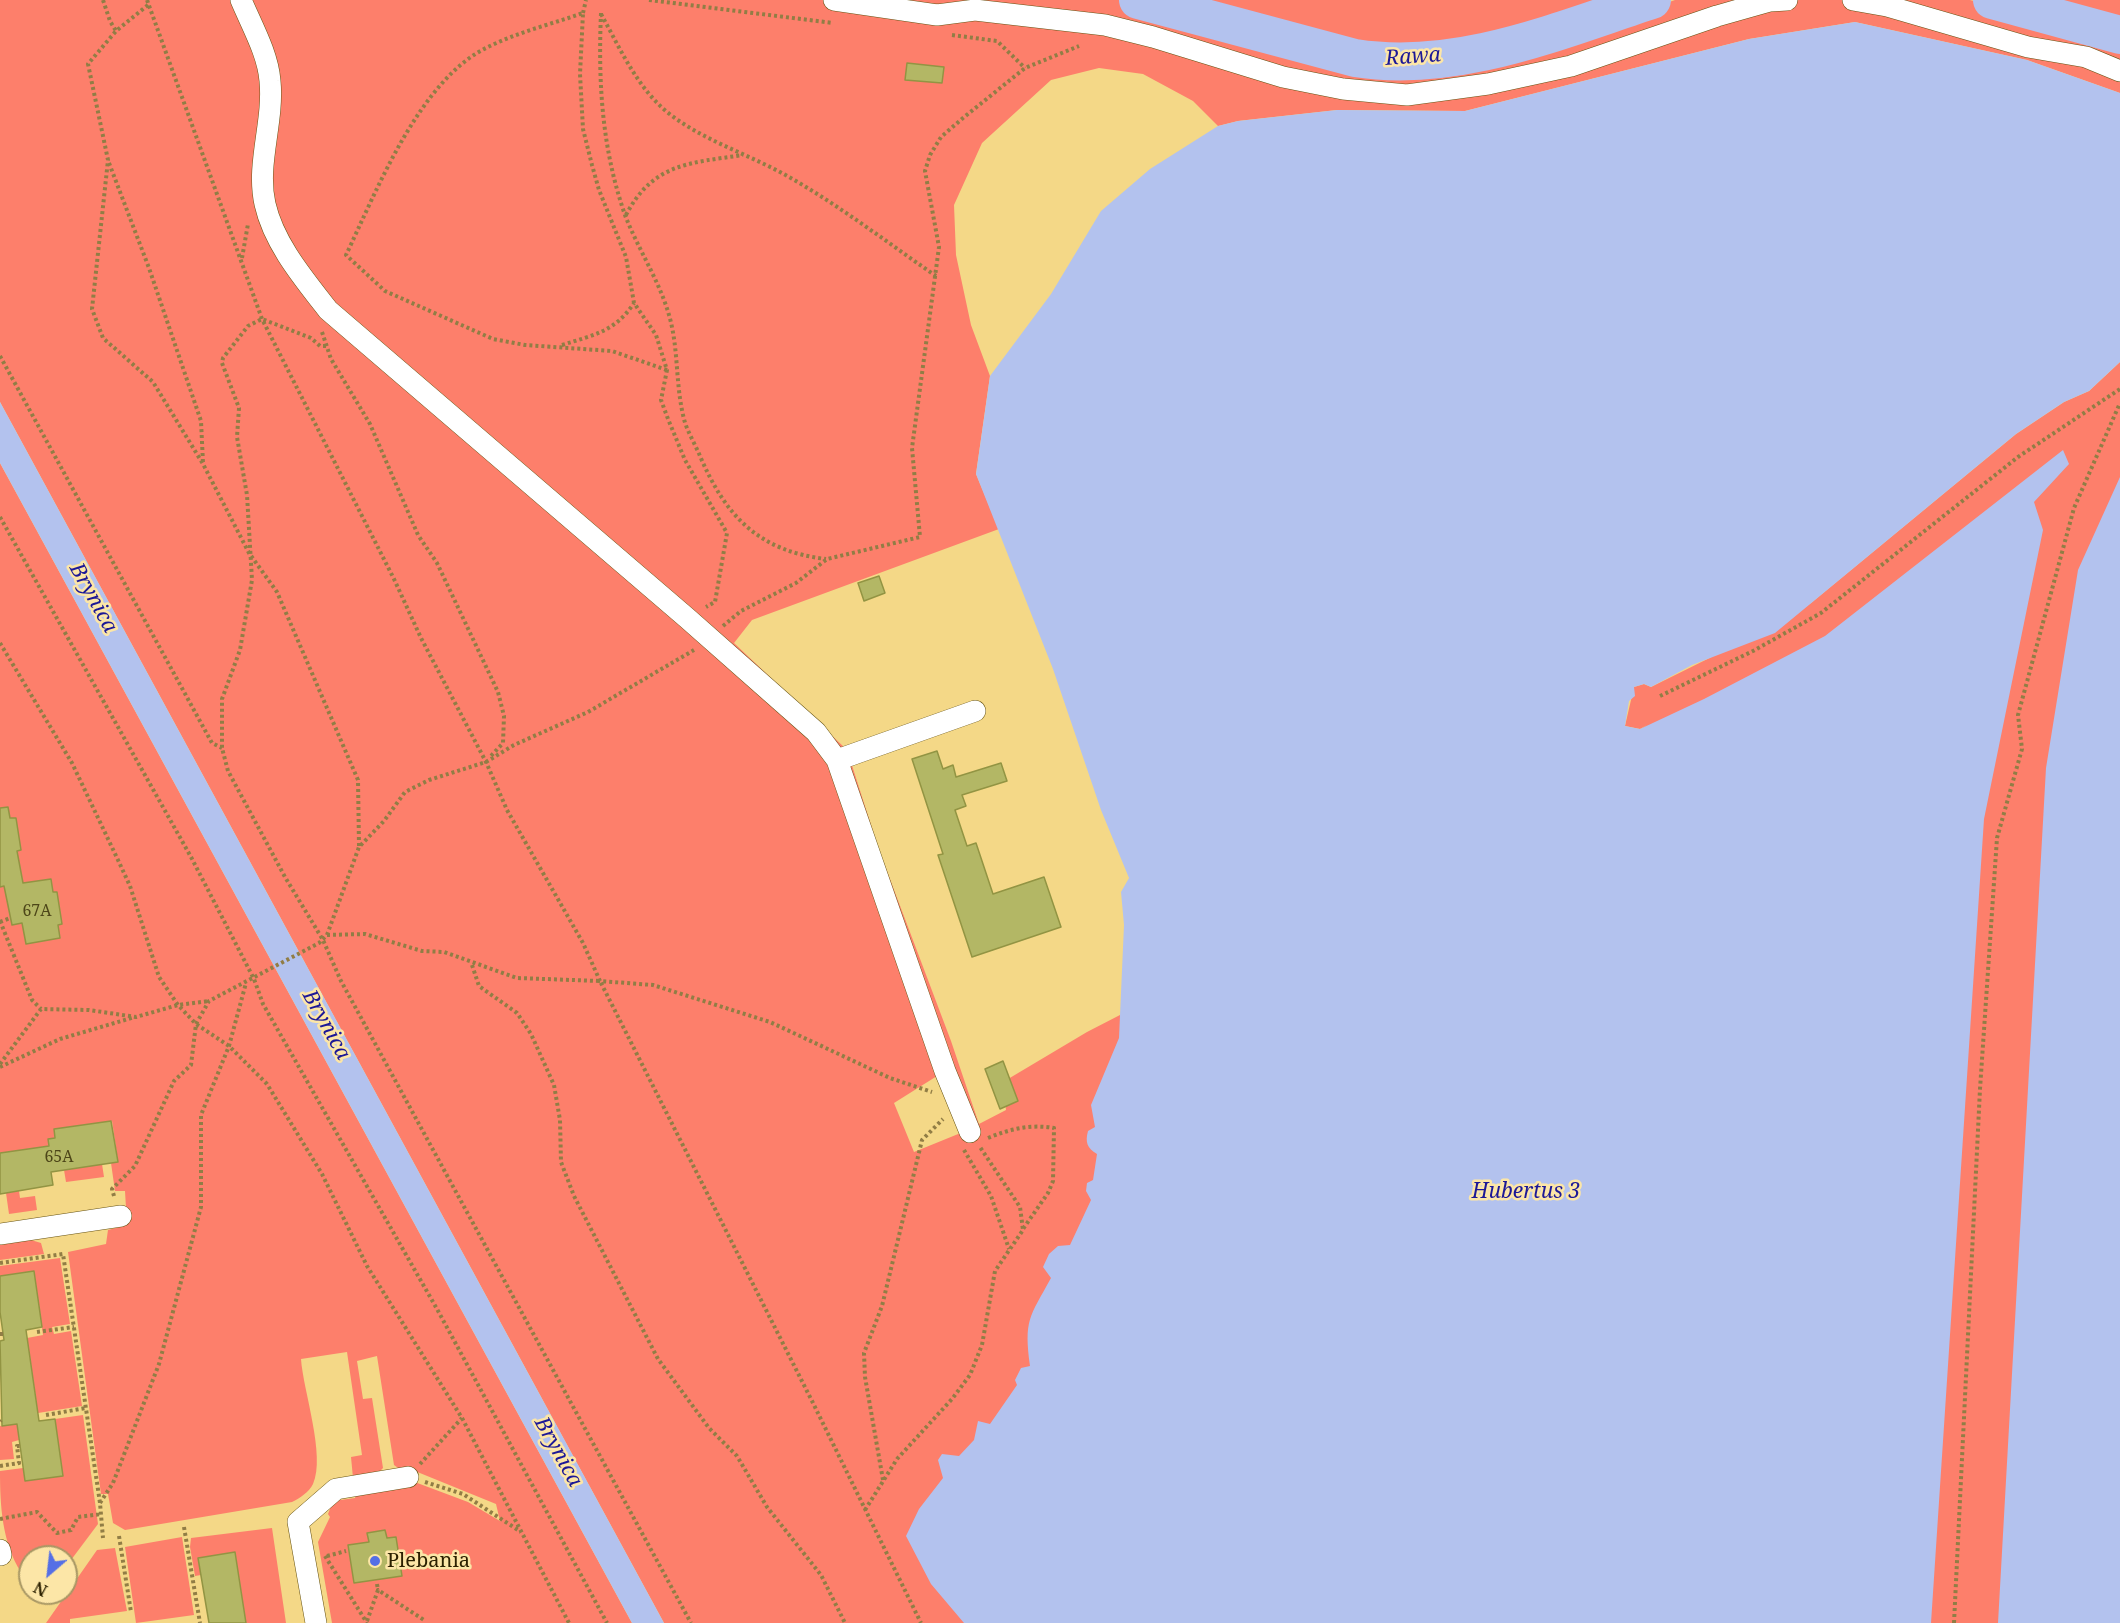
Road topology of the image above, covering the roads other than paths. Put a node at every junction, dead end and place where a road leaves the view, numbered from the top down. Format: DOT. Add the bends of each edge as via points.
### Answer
graph roads {
  1 [pos="241,0"];
  2 [pos="834,0"];
  3 [pos="1787,0"];
  4 [pos="1853,0"];
  5 [pos="2120,71"];
  6 [pos="975,711"];
  7 [pos="837,760"];
  8 [pos="969,1140"];
  9 [pos="121,1216"];
  10 [pos="0,1234"];
  11 [pos="408,1477"];
  12 [pos="0,1550"];
  13 [pos="1,1555"];
  14 [pos="316,1623"];
  1 -- 7 [label="street" via="267,62 270,83 265,203 279,239 328,310 687,618 714,634 816,732"];
  2 -- 3 [label="street" via="937,15 975,10 1105,26 1283,76 1343,89 1407,95 1488,84 1571,66 1717,16"];
  4 -- 5 [label="street" via="2028,46 2086,57"];
  6 -- 7 [label="street"];
  7 -- 8 [label="street"];
  9 -- 10 [label="street"];
  11 -- 14 [label="street" via="336,1489 298,1522"];
  12 -- 13 [label="street"];
}
